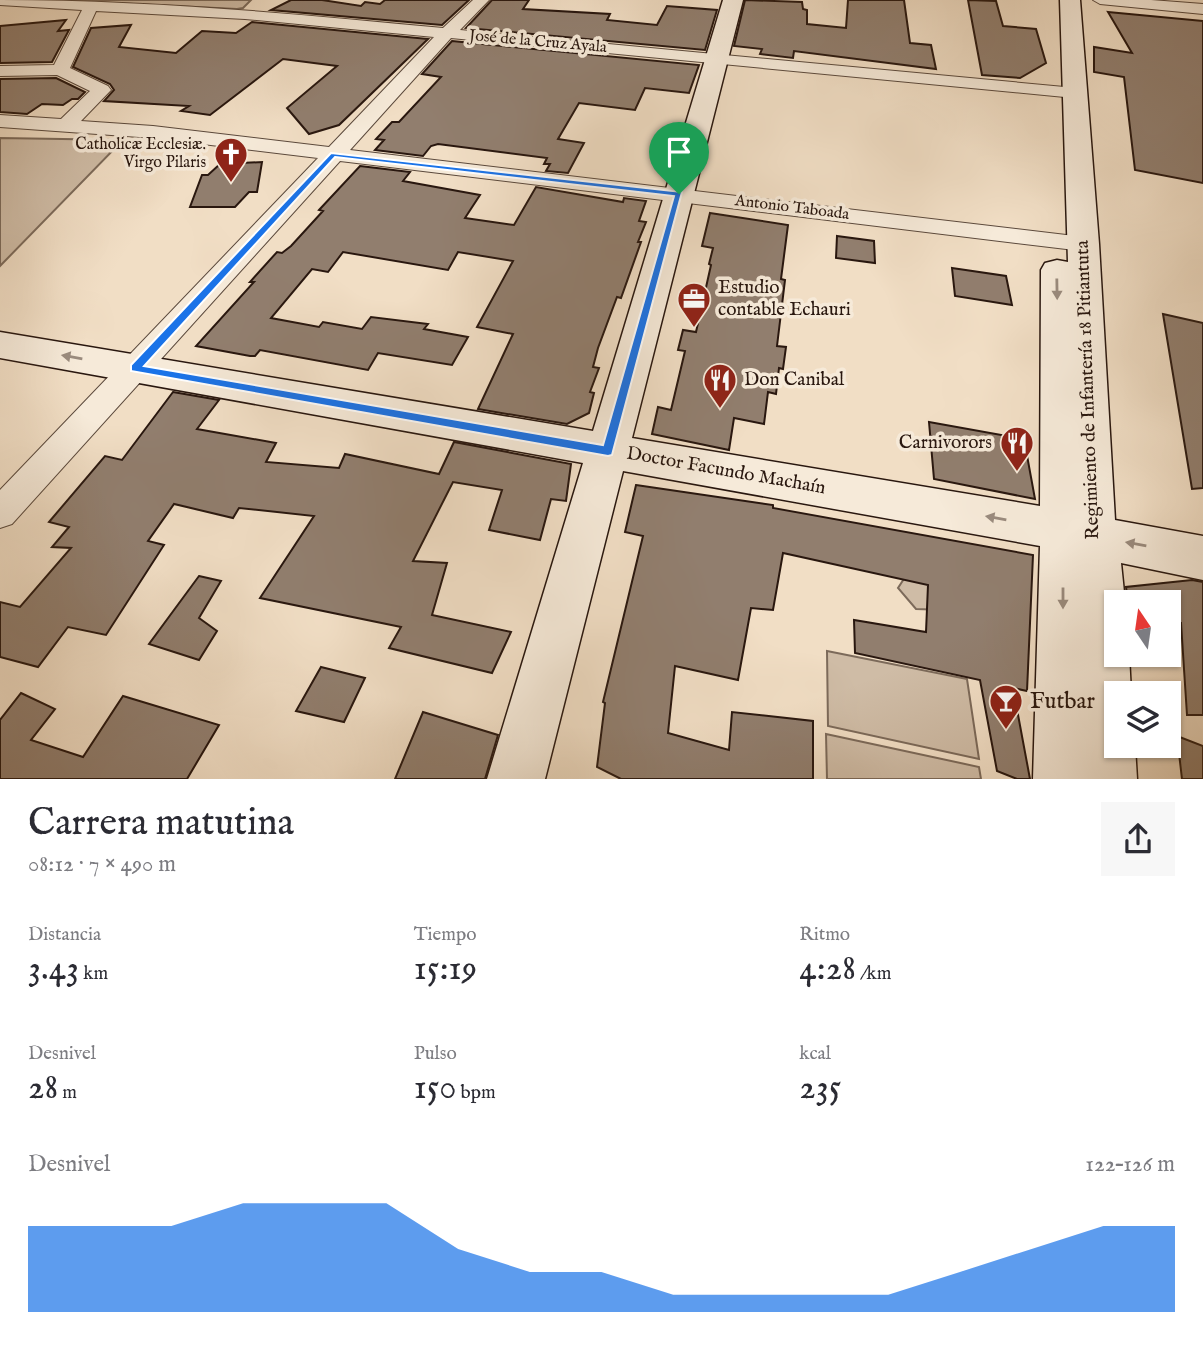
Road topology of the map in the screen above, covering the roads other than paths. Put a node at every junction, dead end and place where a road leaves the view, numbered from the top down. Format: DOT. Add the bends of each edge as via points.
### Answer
graph roads {
  1 [pos="259,0"];
  2 [pos="482,0"];
  3 [pos="733,0"];
  4 [pos="1055,0"];
  5 [pos="1070,0"];
  6 [pos="1100,0"];
  7 [pos="0,1"];
  8 [pos="91,6"];
  9 [pos="1203,9"];
  10 [pos="245,14"];
  11 [pos="446,34"];
  12 [pos="718,59"];
  13 [pos="60,70"];
  14 [pos="0,71"];
  15 [pos="1066,92"];
  16 [pos="0,121"];
  17 [pos="65,126"];
  18 [pos="333,155"];
  19 [pos="679,194"];
  20 [pos="1069,242"];
  21 [pos="0,345"];
  22 [pos="135,368"];
  23 [pos="608,451"];
  24 [pos="0,513"];
  25 [pos="1078,533"];
  26 [pos="1203,558"];
  27 [pos="516,779"];
  28 [pos="1062,779"];
  29 [pos="1108,779"];
  1 -- 10 [label="street"];
  2 -- 11 [label="street"];
  3 -- 12 [label="main road"];
  4 -- 15 [label="main road, Regimiento de Infantería 18 Pitiantuta"];
  5 -- 15 [label="main road, Regimiento de Infantería 18 Pitiantuta"];
  6 -- 9 [label="street"];
  7 -- 8 [label="street, José de la Cruz Ayala"];
  8 -- 10 [label="street, José de la Cruz Ayala"];
  8 -- 13 [label="street"];
  10 -- 11 [label="street, José de la Cruz Ayala"];
  11 -- 12 [label="street, José de la Cruz Ayala"];
  11 -- 18 [label="street"];
  12 -- 15 [label="street, José de la Cruz Ayala"];
  12 -- 19 [label="main road"];
  13 -- 14 [label="street"];
  13 -- 17 [label="street" via="102,90"];
  15 -- 20 [label="main road, Regimiento de Infantería 18 Pitiantuta"];
  16 -- 17 [label="street, Antonio Taboada"];
  17 -- 18 [label="street, Antonio Taboada" via="153,132"];
  18 -- 19 [label="street, Antonio Taboada"];
  18 -- 22 [label="street"];
  19 -- 20 [label="street, Antonio Taboada"];
  19 -- 23 [label="main road"];
  20 -- 25 [label="main road, Regimiento de Infantería 18 Pitiantuta"];
  22 -- 21 [label="main road, Doctor Facundo Machaín, one-way"];
  22 -- 23 [label="main road, Doctor Facundo Machaín"];
  22 -- 24 [label="street"];
  25 -- 23 [label="main road, Doctor Facundo Machaín, one-way"];
  23 -- 27 [label="main road"];
  26 -- 25 [label="main road, Doctor Facundo Machaín, one-way"];
  25 -- 28 [label="main road, Regimiento de Infantería 18 Pitiantuta, one-way"];
  25 -- 29 [label="main road, Regimiento de Infantería 18 Pitiantuta" via="1100,589"];
}
